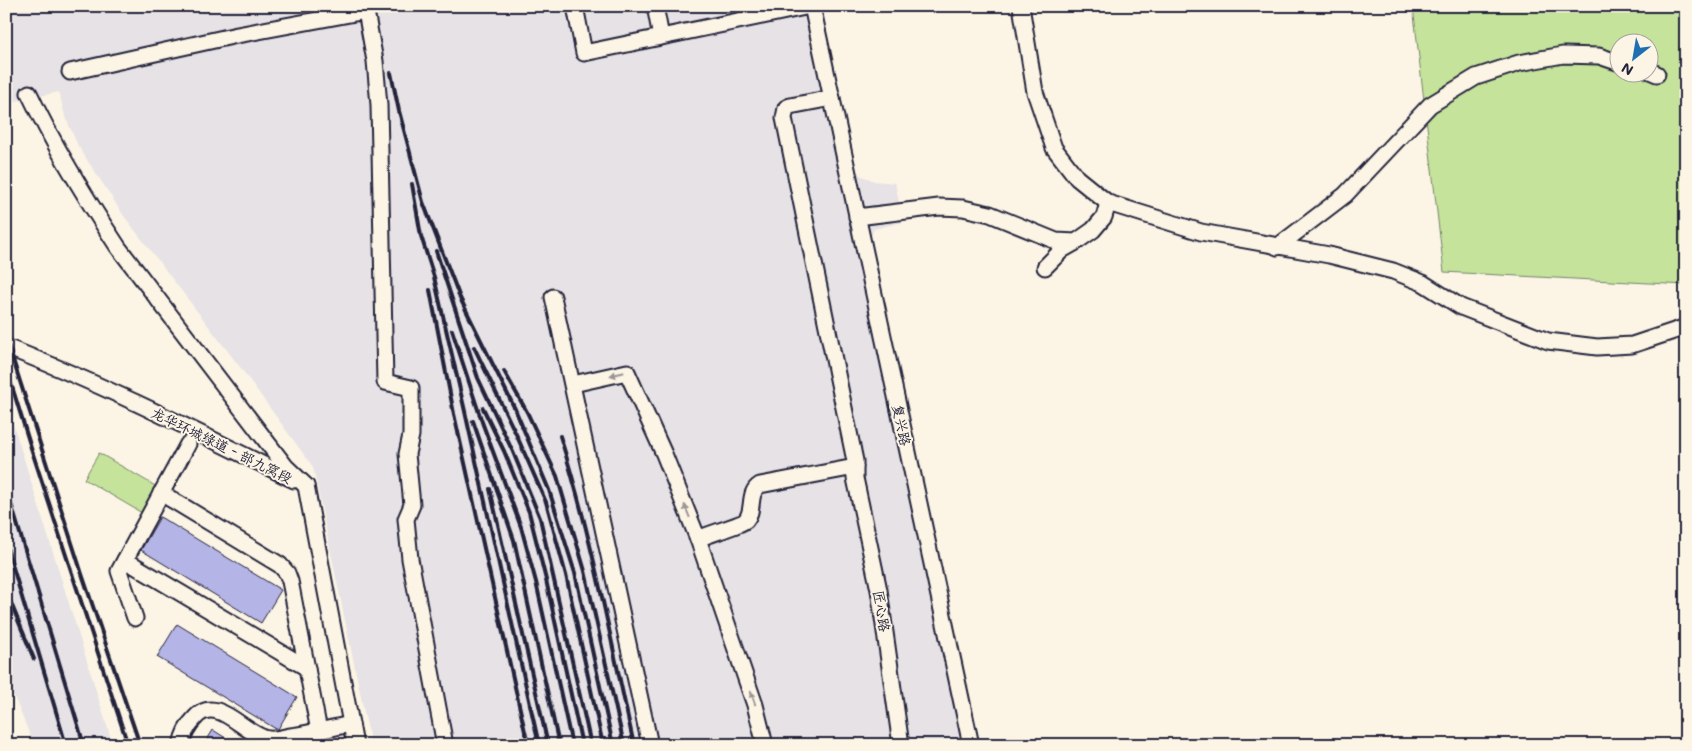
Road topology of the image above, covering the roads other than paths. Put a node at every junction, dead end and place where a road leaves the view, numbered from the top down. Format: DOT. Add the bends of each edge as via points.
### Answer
graph roads {
  1 [pos="574,6"];
  2 [pos="655,6"];
  3 [pos="811,6"];
  4 [pos="1022,6"];
  5 [pos="661,37"];
  6 [pos="1610,59"];
  7 [pos="70,72"];
  8 [pos="30,93"];
  9 [pos="832,102"];
  10 [pos="1108,203"];
  11 [pos="857,217"];
  12 [pos="1076,242"];
  13 [pos="1277,246"];
  14 [pos="1045,267"];
  15 [pos="553,296"];
  16 [pos="1686,326"];
  17 [pos="6,347"];
  18 [pos="573,384"];
  19 [pos="188,444"];
  20 [pos="855,473"];
  21 [pos="306,486"];
  22 [pos="161,493"];
  23 [pos="698,539"];
  24 [pos="125,560"];
  25 [pos="135,618"];
  26 [pos="307,668"];
  27 [pos="351,724"];
  28 [pos="319,731"];
  29 [pos="181,745"];
  30 [pos="356,745"];
  31 [pos="445,745"];
  32 [pos="650,745"];
  33 [pos="765,745"];
  34 [pos="901,745"];
  35 [pos="971,745"];
  1 -- 5 [label="street" via="584,53"];
  2 -- 5 [label="street"];
  3 -- 5 [label="street"];
  3 -- 9 [label="street, 复兴路"];
  4 -- 10 [label="street" via="1035,92 1054,148 1077,178"];
  6 -- 13 [label="street" via="1563,54 1476,77 1430,105 1345,195"];
  7 -- 31 [label="street" via="237,35 366,11 379,105 384,382 411,388 411,434 407,454 412,505 406,519 410,559"];
  8 -- 21 [label="street" via="56,144 118,247 286,467"];
  9 -- 11 [label="street, 复兴路"];
  9 -- 20 [label="street, 匠心路" via="790,106 786,108 784,118"];
  10 -- 12 [label="street" via="1104,217"];
  10 -- 13 [label="street" via="1200,232"];
  11 -- 12 [label="street" via="901,210 962,208 990,214 1056,240"];
  11 -- 35 [label="street, 复兴路"];
  12 -- 14 [label="street" via="1062,250"];
  13 -- 16 [label="street" via="1393,271 1423,283 1461,307 1548,340 1597,347 1632,345"];
  15 -- 18 [label="street"];
  17 -- 21 [label="street, 龙华环城绿道 - 部九窝段" via="151,409"];
  23 -- 18 [label="street, one-way" via="627,372"];
  18 -- 32 [label="street"];
  19 -- 22 [label="street"];
  20 -- 23 [label="street" via="760,485 754,491 744,523"];
  20 -- 34 [label="street, 匠心路" via="879,590"];
  21 -- 27 [label="street, 龙华环城绿道 - 部九窝段"];
  22 -- 24 [label="street"];
  22 -- 26 [label="street" via="280,565 287,573"];
  33 -- 23 [label="street, one-way" via="755,705"];
  24 -- 25 [label="street" via="119,571"];
  24 -- 26 [label="street"];
  26 -- 28 [label="street"];
  27 -- 28 [label="street"];
  27 -- 30 [label="street, 龙华环城绿道 - 部九窝段"];
  28 -- 29 [label="street" via="269,739 254,734 225,714 206,710 192,721"];
}
